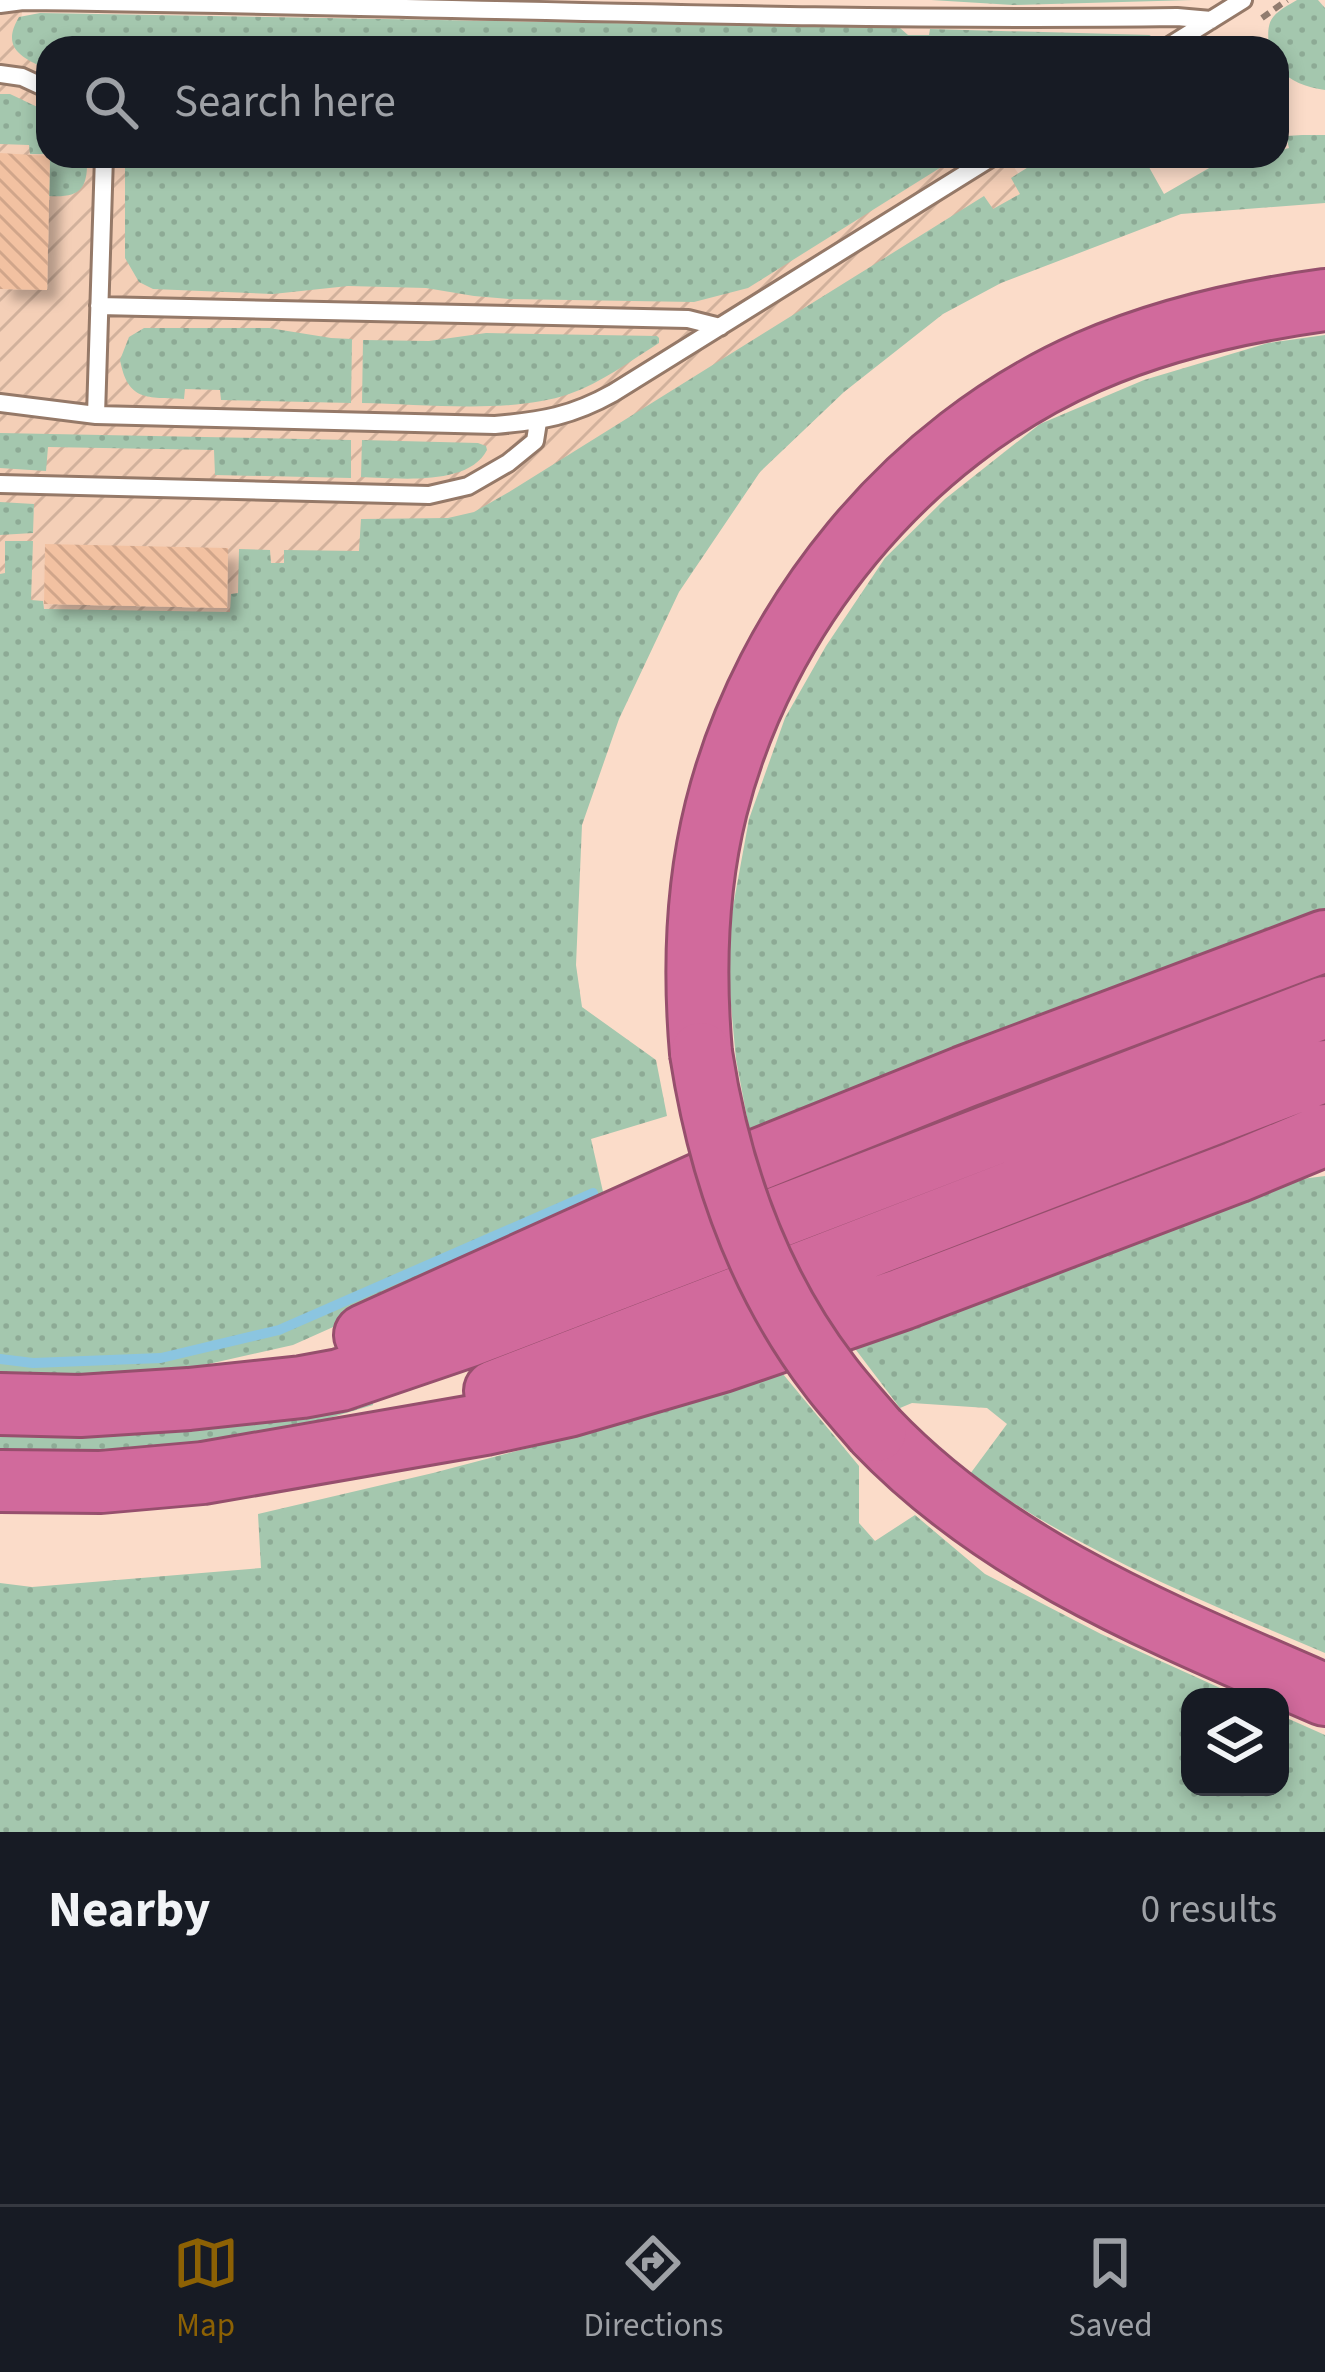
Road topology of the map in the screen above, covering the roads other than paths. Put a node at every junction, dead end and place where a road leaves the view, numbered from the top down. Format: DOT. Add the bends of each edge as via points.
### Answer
graph roads {
  1 [pos="1243,0"];
  2 [pos="0,4"];
  3 [pos="1211,20"];
  4 [pos="1185,36"];
  5 [pos="0,74"];
  6 [pos="36,83"];
  7 [pos="104,168"];
  8 [pos="975,168"];
  9 [pos="1325,300"];
  10 [pos="99,306"];
  11 [pos="720,327"];
  12 [pos="0,403"];
  13 [pos="96,416"];
  14 [pos="538,422"];
  15 [pos="0,484"];
  16 [pos="1312,942"];
  17 [pos="1325,1007"];
  18 [pos="1325,1071"];
  19 [pos="1325,1135"];
  20 [pos="1325,1160"];
  21 [pos="1237,1172"];
  22 [pos="189,1399"];
  23 [pos="0,1404"];
  24 [pos="350,1448"];
  25 [pos="0,1481"];
  26 [pos="1325,1695"];
  1 -- 3 [label="lane"];
  2 -- 3 [label="lane"];
  3 -- 4 [label="lane"];
  5 -- 6 [label="lane"];
  7 -- 10 [label="lane"];
  8 -- 11 [label="lane"];
  9 -- 26 [label="highway, bridge" via="1205,321 1085,363 961,439 886,505 796,620 766,675 716,809 697,947 701,1053 728,1179 769,1277 827,1373 897,1453 960,1508 1035,1557"];
  10 -- 11 [label="lane" via="688,319"];
  10 -- 13 [label="lane"];
  11 -- 14 [label="lane" via="586,408"];
  12 -- 13 [label="lane"];
  13 -- 14 [label="lane"];
  14 -- 15 [label="lane" via="535,441 508,463 468,486 429,495"];
  16 -- 22 [label="highway" via="712,1178 294,1366"];
  17 -- 22 [label="highway" via="417,1355 340,1380"];
  18 -- 24 [label="highway"];
  19 -- 21 [label="highway"];
  20 -- 21 [label="highway"];
  21 -- 24 [label="highway" via="649,1384"];
  22 -- 23 [label="highway"];
  24 -- 25 [label="highway" via="203,1473"];
}
